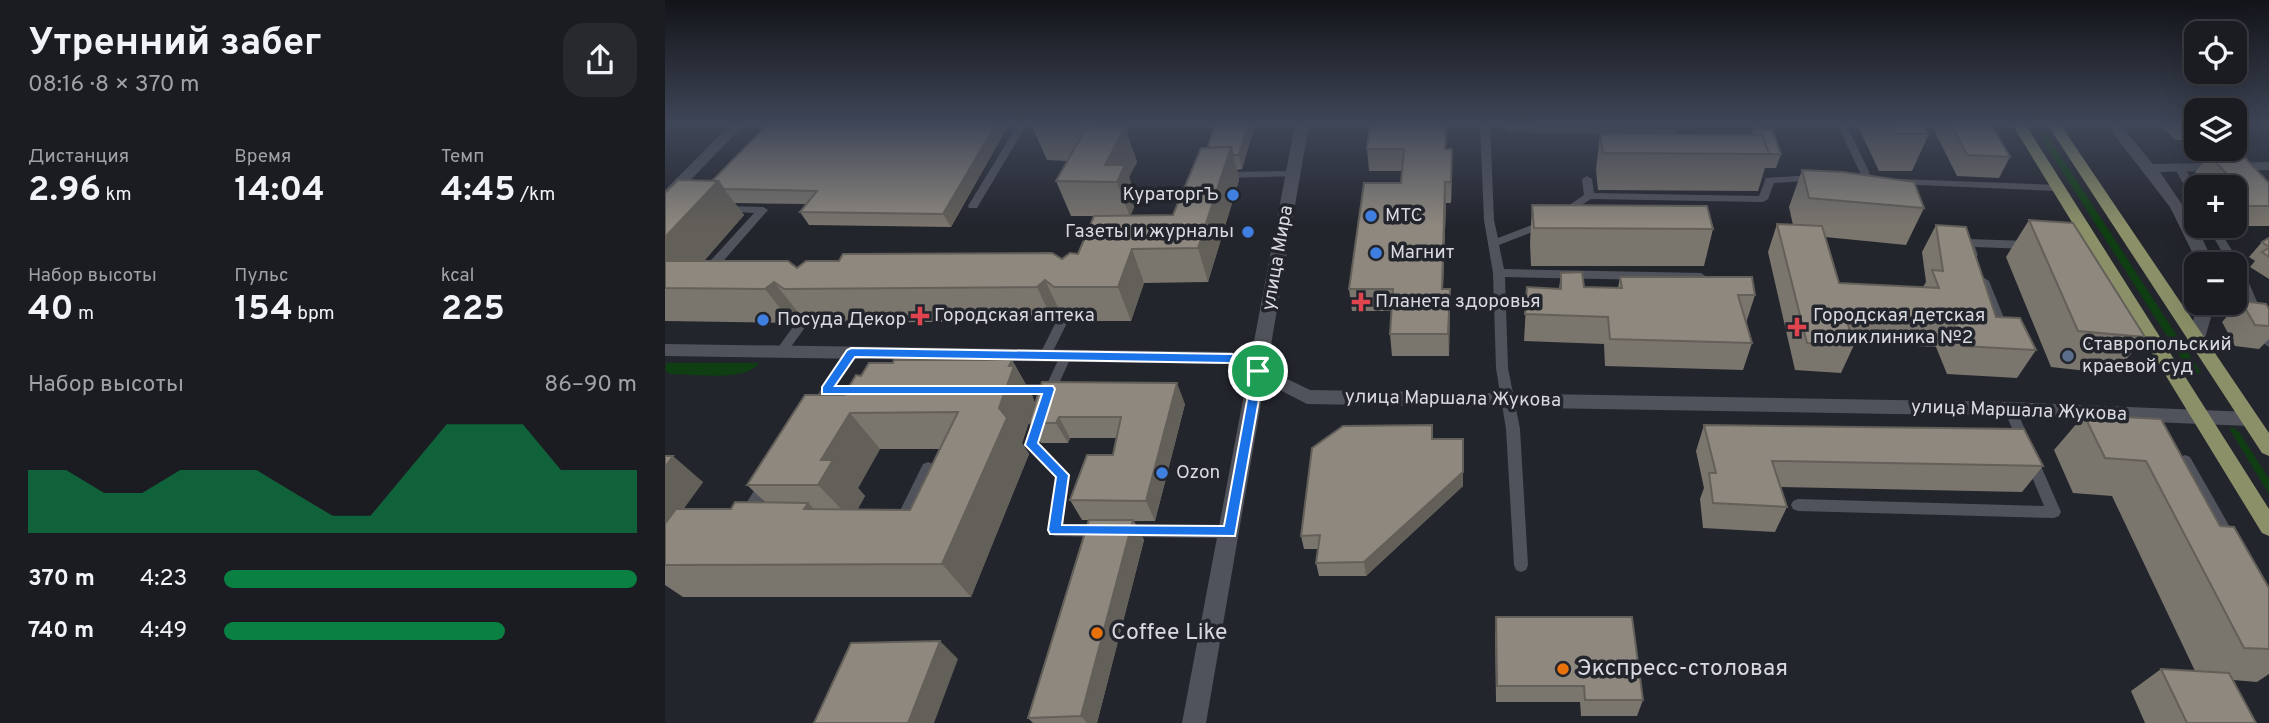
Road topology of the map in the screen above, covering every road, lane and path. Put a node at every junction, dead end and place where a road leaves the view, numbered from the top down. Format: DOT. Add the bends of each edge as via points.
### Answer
graph roads {
  1 [pos="709,158"];
  2 [pos="1002,158"];
  3 [pos="1296,158"];
  4 [pos="1486,158"];
  5 [pos="1858,158"];
  6 [pos="2039,158"];
  7 [pos="2076,158"];
  8 [pos="2143,158"];
  9 [pos="2269,166"];
  10 [pos="2151,167"];
  11 [pos="2179,167"];
  12 [pos="1293,174"];
  13 [pos="1216,175"];
  14 [pos="2184,176"];
  15 [pos="1812,178"];
  16 [pos="1587,179"];
  17 [pos="2057,188"];
  18 [pos="1589,196"];
  19 [pos="668,204"];
  20 [pos="973,206"];
  21 [pos="709,208"];
  22 [pos="1494,243"];
  23 [pos="2044,245"];
  24 [pos="2201,252"];
  25 [pos="1499,273"];
  26 [pos="1702,276"];
  27 [pos="712,282"];
  28 [pos="2247,294"];
  29 [pos="2203,315"];
  30 [pos="1062,321"];
  31 [pos="802,323"];
  32 [pos="2006,338"];
  33 [pos="2196,338"];
  34 [pos="2269,343"];
  35 [pos="665,350"];
  36 [pos="781,352"];
  37 [pos="851,352"];
  38 [pos="1045,356"];
  39 [pos="1065,357"];
  40 [pos="1258,371"];
  41 [pos="1007,389"];
  42 [pos="1049,389"];
  43 [pos="826,390"];
  44 [pos="882,390"];
  45 [pos="1509,400"];
  46 [pos="2010,409"];
  47 [pos="2202,417"];
  48 [pos="2249,419"];
  49 [pos="807,420"];
  50 [pos="2269,448"];
  51 [pos="2185,461"];
  52 [pos="928,468"];
  53 [pos="772,474"];
  54 [pos="1798,505"];
  55 [pos="2269,527"];
  56 [pos="751,528"];
  57 [pos="884,529"];
  58 [pos="1230,532"];
  59 [pos="2237,553"];
  60 [pos="1521,565"];
  61 [pos="1194,723"];
  1 -- 19 [label="street"];
  2 -- 20 [label="lane"];
  3 -- 12 [label="street, улица Мира"];
  4 -- 22 [label="lane"];
  5 -- 17 [label="lane" via="1869,181"];
  6 -- 17 [label="main road"];
  7 -- 33 [label="main road"];
  8 -- 10 [label="street"];
  9 -- 11 [label="street"];
  10 -- 11 [label="street"];
  10 -- 24 [label="street" via="2177,204"];
  11 -- 14 [label="lane"];
  12 -- 13 [label="lane"];
  12 -- 40 [label="street, улица Мира"];
  15 -- 18 [label="lane" via="1770,180 1763,199"];
  16 -- 18 [label="lane"];
  17 -- 47 [label="main road" via="2089,247"];
  18 -- 22 [label="lane" via="1549,222"];
  21 -- 27 [label="lane" via="763,210 698,282"];
  22 -- 25 [label="lane"];
  23 -- 32 [label="lane" via="1968,243"];
  25 -- 26 [label="lane"];
  25 -- 45 [label="lane" via="1502,368"];
  28 -- 34 [label="lane"];
  29 -- 33 [label="street"];
  30 -- 38 [label="lane"];
  31 -- 36 [label="lane"];
  33 -- 48 [label="main road"];
  35 -- 36 [label="street, улица Маршала Жукова"];
  36 -- 37 [label="street, улица Маршала Жукова"];
  37 -- 38 [label="street, улица Маршала Жукова"];
  37 -- 43 [label="lane"];
  38 -- 39 [label="street, улица Маршала Жукова"];
  39 -- 40 [label="street, улица Маршала Жукова" via="1232,358"];
  39 -- 42 [label="lane"];
  40 -- 45 [label="street, улица Маршала Жукова" via="1307,397"];
  40 -- 58 [label="street, улица Мира"];
  41 -- 42 [label="lane"];
  42 -- 58 [label="lane" via="1031,445 1063,475 1055,530"];
  43 -- 44 [label="lane"];
  43 -- 49 [label="lane"];
  45 -- 46 [label="street, улица Маршала Жукова"];
  45 -- 60 [label="lane"];
  46 -- 47 [label="street, улица Маршала Жукова" via="2127,419"];
  46 -- 54 [label="lane" via="2055,512"];
  47 -- 48 [label="street, улица Маршала Жукова"];
  47 -- 55 [label="main road"];
  48 -- 50 [label="main road"];
  51 -- 59 [label="lane"];
  52 -- 57 [label="lane" via="898,529"];
  53 -- 56 [label="lane" via="737,528"];
  58 -- 61 [label="street, улица Мира"];
}
